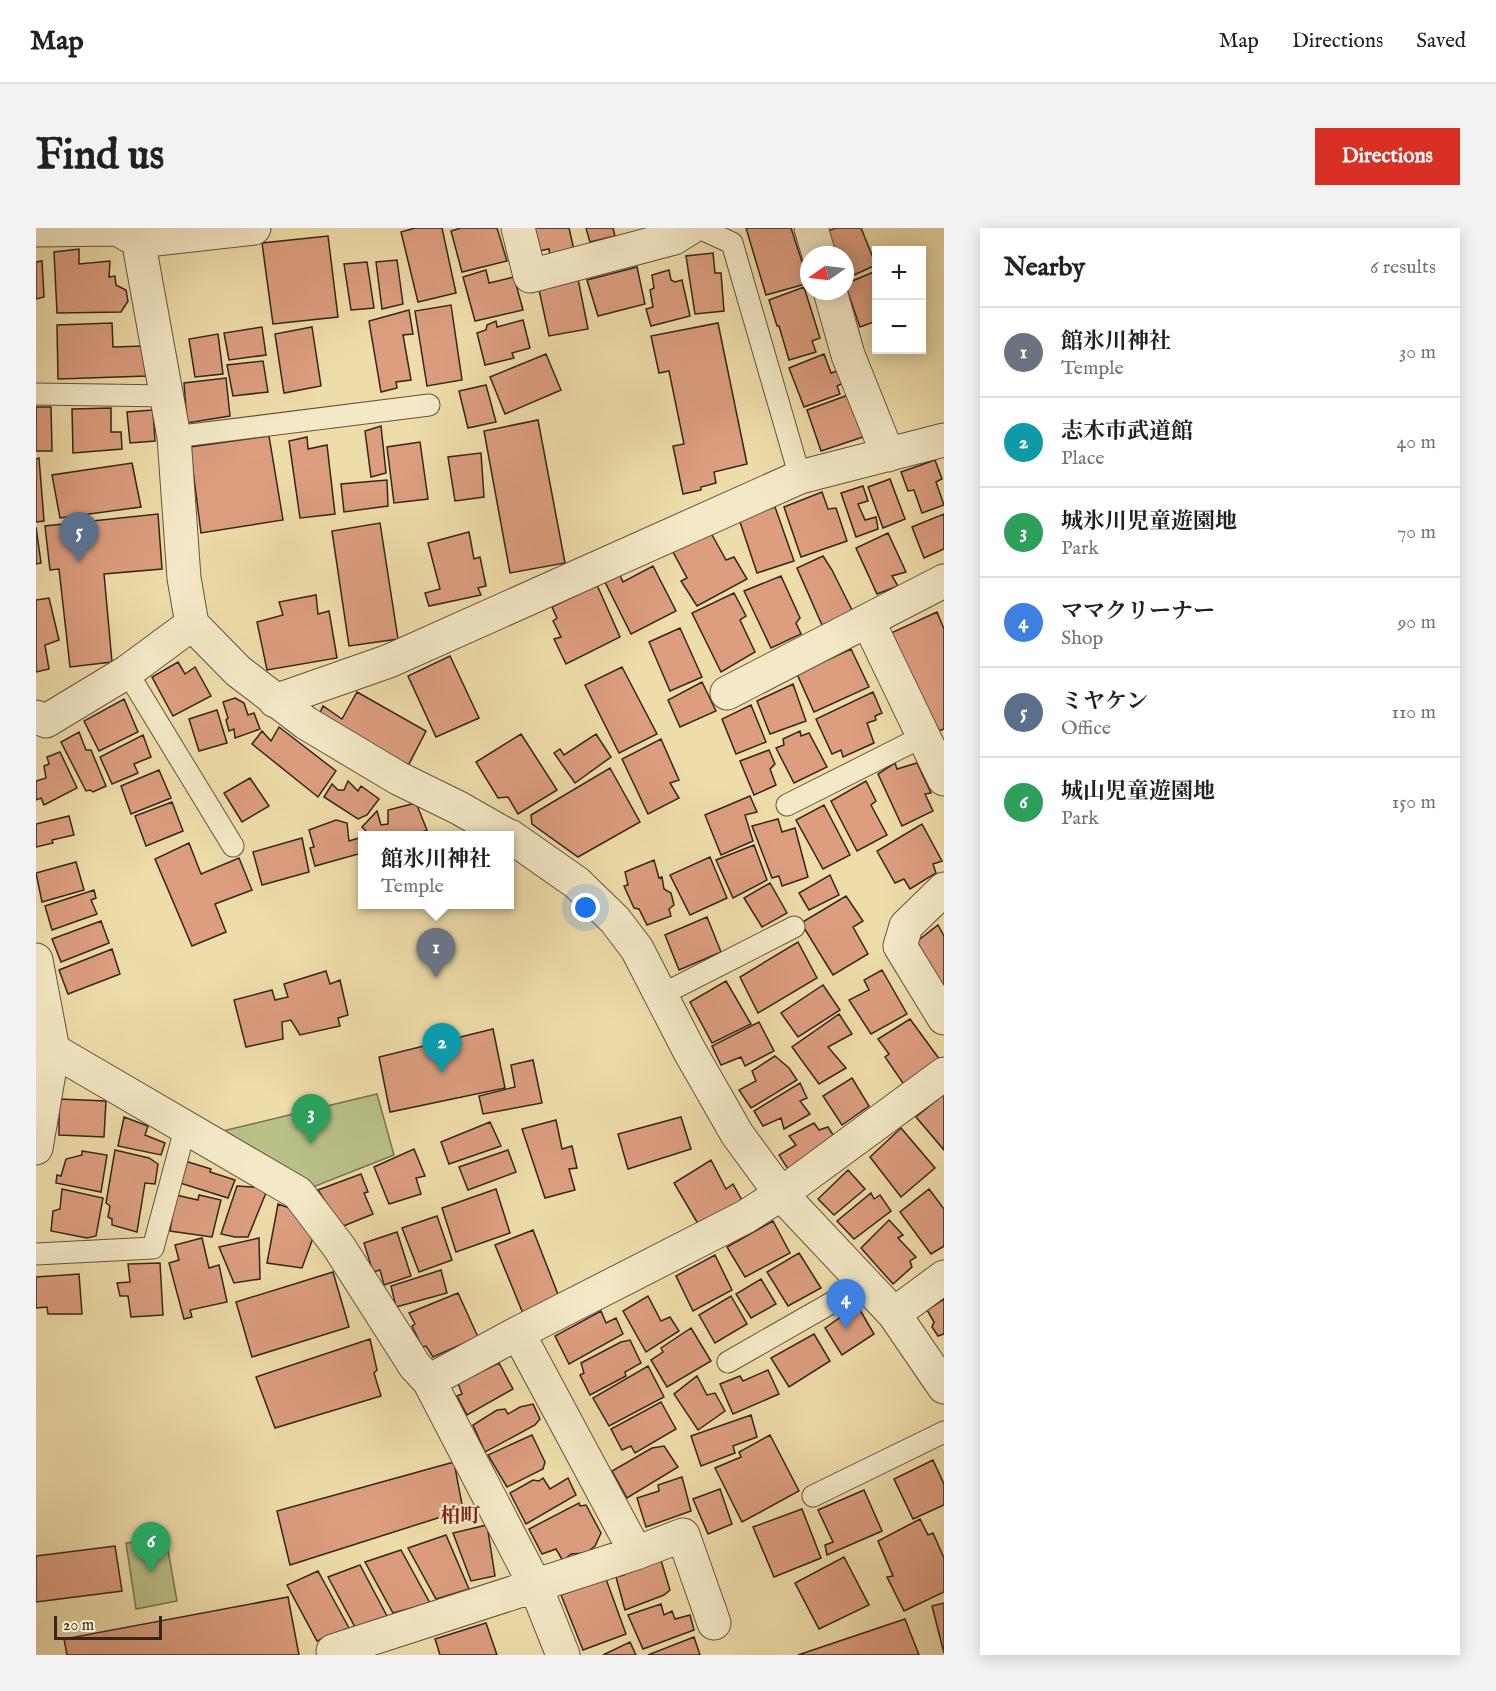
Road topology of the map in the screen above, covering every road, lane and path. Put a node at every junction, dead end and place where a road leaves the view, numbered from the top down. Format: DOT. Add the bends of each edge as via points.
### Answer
graph roads {
  1 [pos="254,228"];
  2 [pos="518,228"];
  3 [pos="690,228"];
  4 [pos="699,228"];
  5 [pos="811,228"];
  6 [pos="36,230"];
  7 [pos="138,235"];
  8 [pos="816,246"];
  9 [pos="833,300"];
  10 [pos="36,394"];
  11 [pos="168,396"];
  12 [pos="429,405"];
  13 [pos="174,437"];
  14 [pos="944,440"];
  15 [pos="888,455"];
  16 [pos="800,477"];
  17 [pos="944,581"];
  18 [pos="868,621"];
  19 [pos="192,624"];
  20 [pos="127,672"];
  21 [pos="727,693"];
  22 [pos="275,700"];
  23 [pos="39,724"];
  24 [pos="924,736"];
  25 [pos="944,779"];
  26 [pos="787,805"];
  27 [pos="500,831"];
  28 [pos="514,839"];
  29 [pos="233,846"];
  30 [pos="944,890"];
  31 [pos="794,927"];
  32 [pos="36,960"];
  33 [pos="661,994"];
  34 [pos="944,1018"];
  35 [pos="53,1050"];
  36 [pos="944,1074"];
  37 [pos="185,1129"];
  38 [pos="38,1131"];
  39 [pos="781,1194"];
  40 [pos="36,1254"];
  41 [pos="944,1277"];
  42 [pos="861,1281"];
  43 [pos="894,1314"];
  44 [pos="518,1333"];
  45 [pos="728,1362"];
  46 [pos="429,1381"];
  47 [pos="944,1387"];
  48 [pos="944,1432"];
  49 [pos="813,1497"];
  50 [pos="636,1552"];
  51 [pos="535,1586"];
  52 [pos="714,1623"];
  53 [pos="333,1651"];
  54 [pos="563,1655"];
  1 -- 7 [label="street"];
  2 -- 3 [label="street" via="530,276 674,238"];
  4 -- 16 [label="lane" via="732,243"];
  5 -- 8 [label="street"];
  6 -- 7 [label="street" via="117,229"];
  7 -- 11 [label="street"];
  9 -- 15 [label="street" via="848,355"];
  10 -- 11 [label="lane"];
  11 -- 13 [label="street"];
  12 -- 13 [label="lane"];
  13 -- 19 [label="street" via="184,578"];
  14 -- 15 [label="street"];
  15 -- 16 [label="street"];
  16 -- 22 [label="street" via="389,661"];
  17 -- 18 [label="street"];
  18 -- 21 [label="street"];
  18 -- 24 [label="street"];
  19 -- 20 [label="street"];
  19 -- 22 [label="street" via="238,671"];
  20 -- 23 [label="street"];
  20 -- 29 [label="lane"];
  22 -- 27 [label="street" via="398,778"];
  24 -- 25 [label="street"];
  24 -- 26 [label="lane"];
  28 -- 33 [label="street" via="577,883 615,920 637,949"];
  30 -- 34 [label="street" via="906,926 900,946"];
  31 -- 33 [label="lane"];
  32 -- 35 [label="street"];
  33 -- 39 [label="street" via="737,1134"];
  35 -- 37 [label="street"];
  35 -- 38 [label="street"];
  36 -- 39 [label="street"];
  37 -- 40 [label="lane" via="153,1248"];
  37 -- 46 [label="street" via="298,1193"];
  39 -- 42 [label="street"];
  39 -- 44 [label="street" via="745,1217"];
  41 -- 43 [label="street"];
  42 -- 43 [label="street"];
  42 -- 45 [label="lane" via="847,1294"];
  43 -- 47 [label="street"];
  44 -- 46 [label="street"];
  44 -- 50 [label="street"];
  46 -- 51 [label="street"];
  48 -- 49 [label="lane"];
  50 -- 51 [label="street"];
  50 -- 52 [label="street" via="683,1535"];
  51 -- 53 [label="street"];
  51 -- 54 [label="street"];
}
